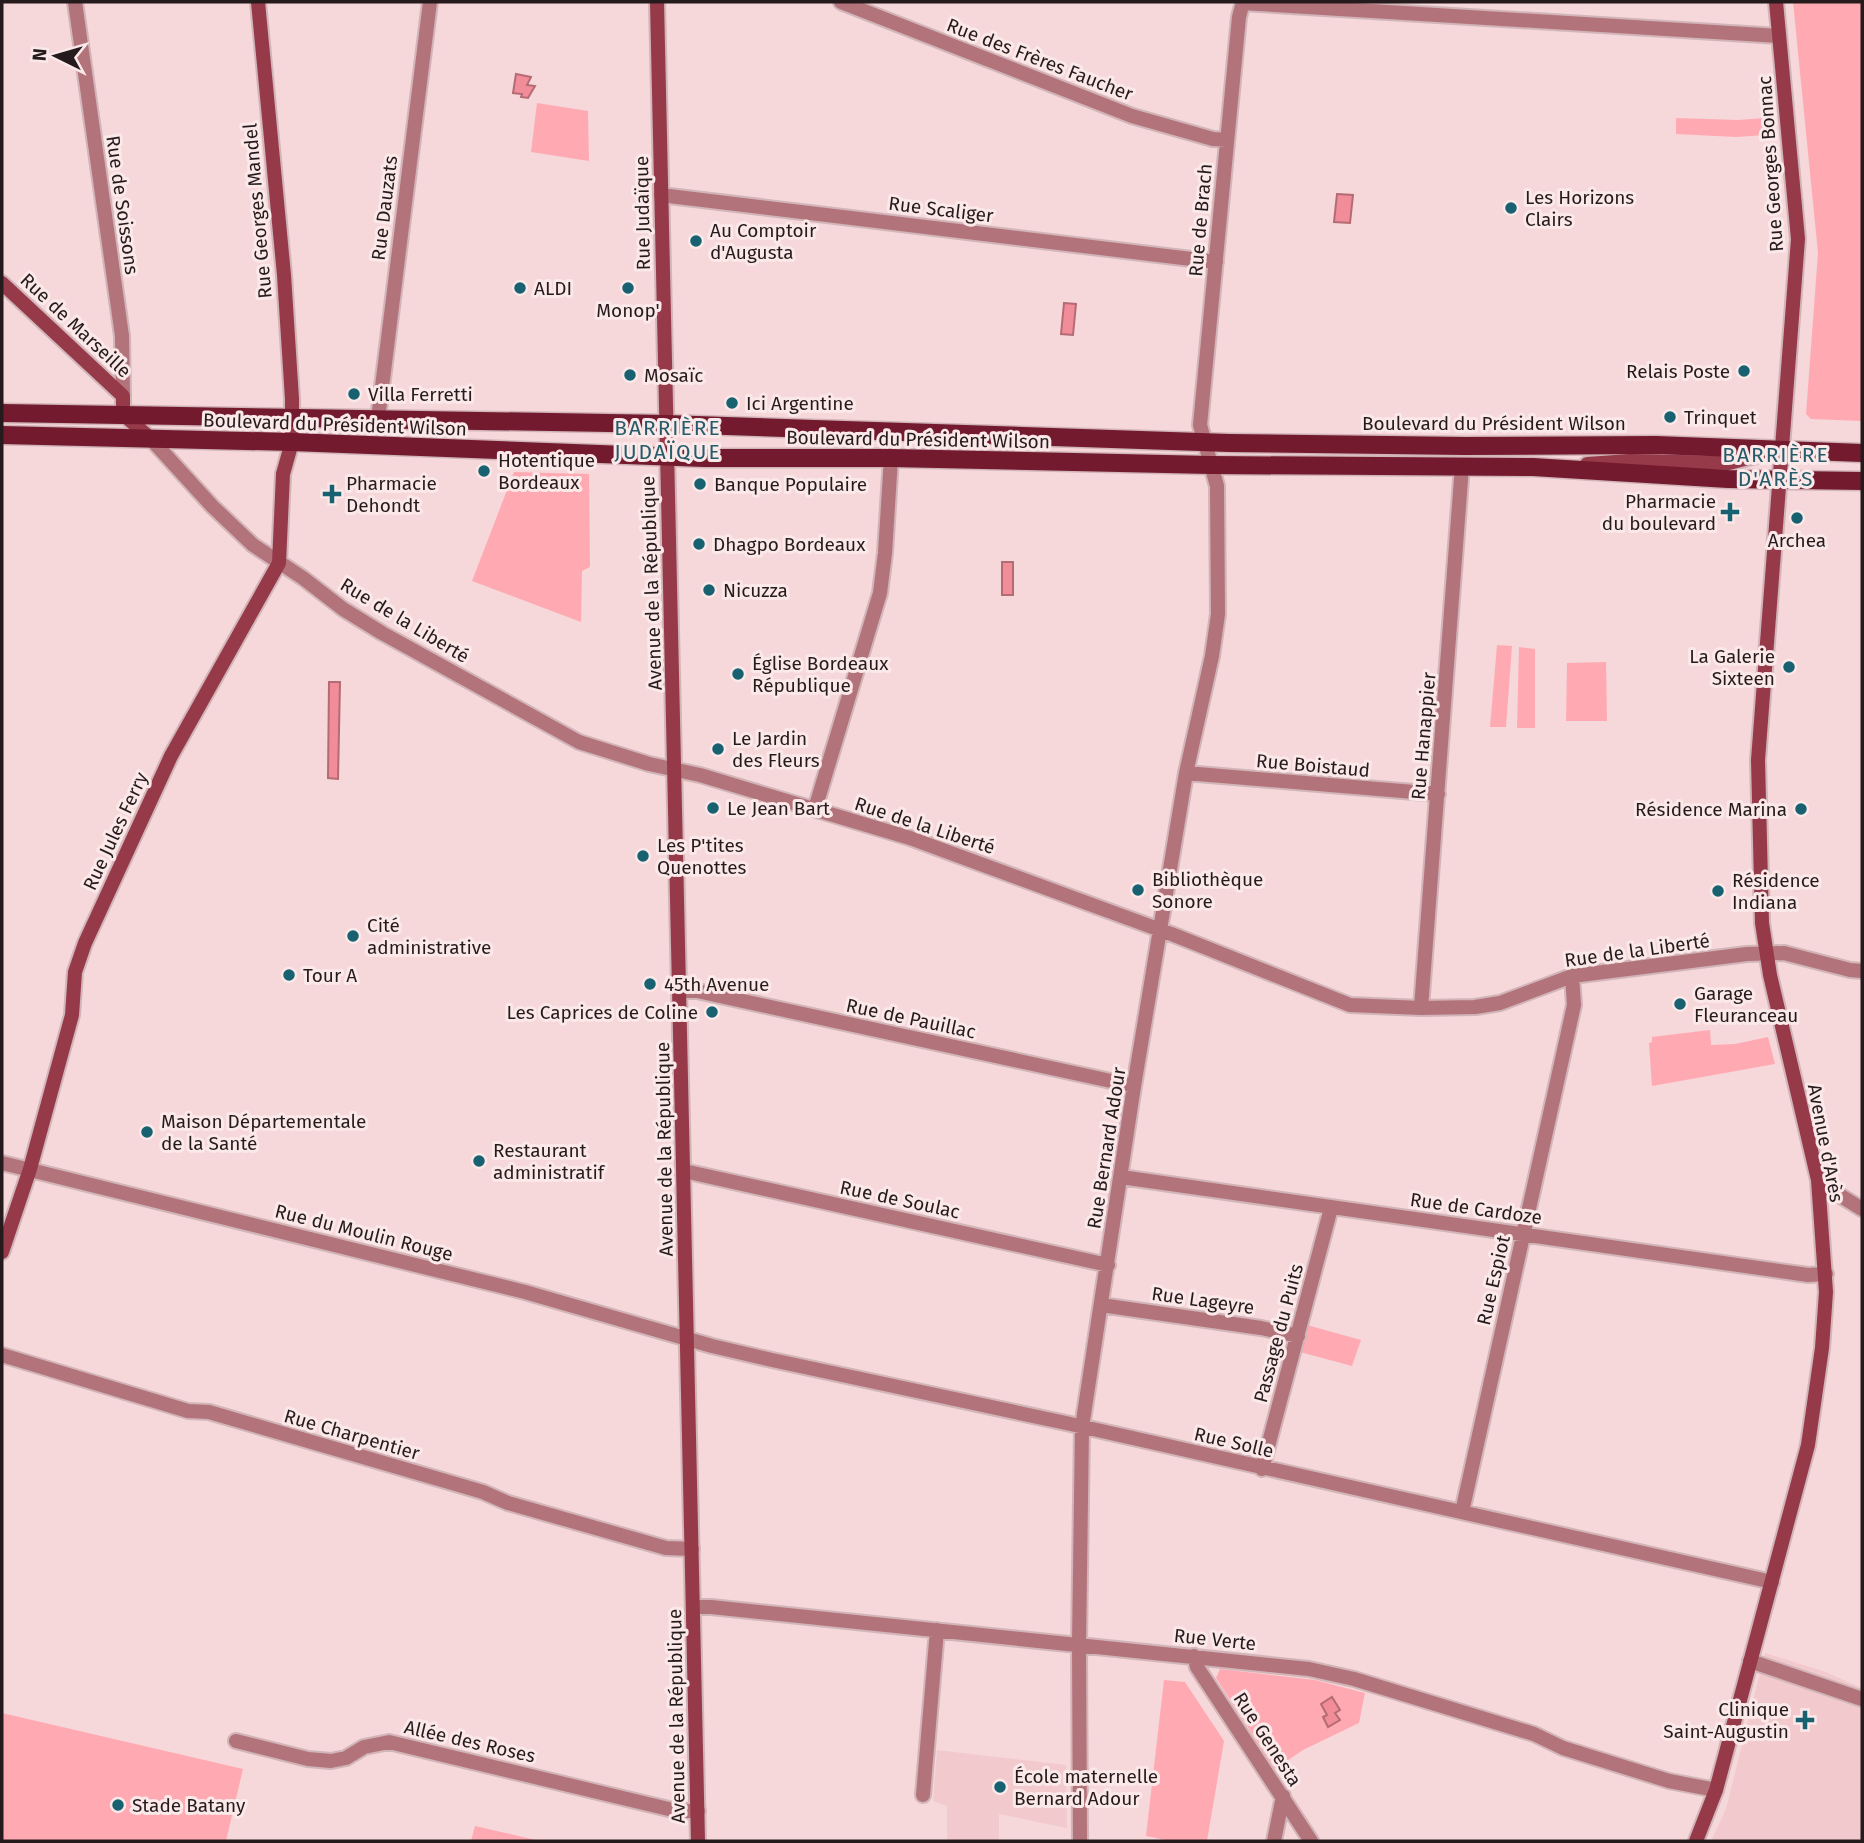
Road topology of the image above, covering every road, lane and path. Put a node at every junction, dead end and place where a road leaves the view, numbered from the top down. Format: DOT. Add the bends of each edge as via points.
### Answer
graph roads {
  1 [pos="75,2"];
  2 [pos="258,2"];
  3 [pos="429,2"];
  4 [pos="657,2"];
  5 [pos="841,2"];
  6 [pos="1776,2"];
  7 [pos="1242,3"];
  8 [pos="1779,36"];
  9 [pos="1227,140"];
  10 [pos="661,195"];
  11 [pos="1216,262"];
  12 [pos="2,283"];
  13 [pos="123,405"];
  14 [pos="2,413"];
  15 [pos="293,416"];
  16 [pos="378,419"];
  17 [pos="667,424"];
  18 [pos="2,435"];
  19 [pos="151,439"];
  20 [pos="292,442"];
  21 [pos="1205,442"];
  22 [pos="1783,449"];
  23 [pos="1862,453"];
  24 [pos="667,457"];
  25 [pos="891,458"];
  26 [pos="1211,465"];
  27 [pos="1462,467"];
  28 [pos="1533,467"];
  29 [pos="1779,481"];
  30 [pos="1862,481"];
  31 [pos="279,563"];
  32 [pos="676,769"];
  33 [pos="1186,773"];
  34 [pos="1438,794"];
  35 [pos="815,809"];
  36 [pos="1160,932"];
  37 [pos="1765,954"];
  38 [pos="1862,971"];
  39 [pos="1572,975"];
  40 [pos="680,991"];
  41 [pos="1421,1008"];
  42 [pos="1134,1086"];
  43 [pos="2,1163"];
  44 [pos="30,1169"];
  45 [pos="684,1171"];
  46 [pos="1121,1177"];
  47 [pos="1820,1192"];
  48 [pos="1331,1208"];
  49 [pos="1862,1209"];
  50 [pos="1523,1233"];
  51 [pos="2,1252"];
  52 [pos="1108,1265"];
  53 [pos="1826,1274"];
  54 [pos="1101,1305"];
  55 [pos="1298,1336"];
  56 [pos="688,1339"];
  57 [pos="2,1355"];
  58 [pos="1083,1427"];
  59 [pos="1262,1469"];
  60 [pos="1462,1512"];
  61 [pos="692,1549"];
  62 [pos="1772,1582"];
  63 [pos="693,1607"];
  64 [pos="937,1630"];
  65 [pos="1079,1644"];
  66 [pos="1194,1656"];
  67 [pos="1751,1661"];
  68 [pos="1862,1699"];
  69 [pos="236,1741"];
  70 [pos="1716,1790"];
  71 [pos="923,1795"];
  72 [pos="1283,1796"];
  73 [pos="698,1811"];
  74 [pos="698,1841"];
  75 [pos="1080,1841"];
  76 [pos="1274,1841"];
  77 [pos="1311,1841"];
  78 [pos="1696,1841"];
  1 -- 13 [label="street, Rue de Soissons" via="122,337"];
  2 -- 15 [label="main road, Rue Georges Mandel"];
  3 -- 16 [label="street, Rue Dauzats"];
  4 -- 10 [label="main road, Rue Judaïque"];
  5 -- 9 [label="street, Rue des Frères Faucher" via="1132,116"];
  6 -- 8 [label="main road, Rue Georges Bonnac"];
  7 -- 8 [label="street"];
  7 -- 9 [label="street, Rue de Brach"];
  8 -- 22 [label="main road, Rue Georges Bonnac" via="1798,239"];
  9 -- 11 [label="street, Rue de Brach"];
  10 -- 11 [label="street, Rue Scaliger"];
  10 -- 17 [label="main road, Rue Judaïque"];
  11 -- 21 [label="street, Rue de Brach" via="1200,425"];
  12 -- 13 [label="main road, Rue de Marseille"];
  13 -- 14 [label="main road, Boulevard du Président Wilson"];
  13 -- 15 [label="main road, Boulevard du Président Wilson"];
  13 -- 19 [label="main road, Rue de Marseille"];
  15 -- 16 [label="main road, Boulevard du Président Wilson"];
  15 -- 20 [label="main road, Rue Georges Mandel"];
  16 -- 17 [label="main road, Boulevard du Président Wilson"];
  17 -- 21 [label="main road, Boulevard du Président Wilson"];
  17 -- 24 [label="main road"];
  18 -- 19 [label="main road, Boulevard du Président Wilson"];
  19 -- 20 [label="main road, Boulevard du Président Wilson"];
  19 -- 31 [label="street, Rue de la Liberté" via="212,506"];
  20 -- 24 [label="main road, Boulevard du Président Wilson"];
  20 -- 31 [label="main road, Rue Jules Ferry" via="283,474"];
  21 -- 22 [label="main road, Boulevard du Président Wilson"];
  21 -- 26 [label="street"];
  22 -- 23 [label="main road, Boulevard du Président Wilson"];
  22 -- 28 [label="main road" via="1729,463 1630,461"];
  22 -- 29 [label="main road, Rue Georges Bonnac"];
  24 -- 25 [label="main road, Boulevard du Président Wilson"];
  24 -- 32 [label="main road, Avenue de la République"];
  25 -- 26 [label="main road, Boulevard du Président Wilson"];
  25 -- 35 [label="street" via="880,593"];
  26 -- 27 [label="main road, Boulevard du Président Wilson"];
  26 -- 33 [label="street, Rue Bernard Adour" via="1217,486 1218,614"];
  27 -- 28 [label="main road, Boulevard du Président Wilson"];
  27 -- 34 [label="street, Rue Hanappier"];
  28 -- 29 [label="main road, Boulevard du Président Wilson"];
  29 -- 30 [label="main road, Boulevard du Président Wilson"];
  29 -- 37 [label="main road, Avenue d'Arès" via="1758,760"];
  31 -- 32 [label="street, Rue de la Liberté" via="343,609 561,733 610,753"];
  31 -- 44 [label="main road, Rue Jules Ferry" via="171,756 85,943 75,972 72,1015"];
  32 -- 35 [label="street, Rue de la Liberté"];
  32 -- 40 [label="main road, Avenue de la République"];
  33 -- 34 [label="street, Rue Boistaud"];
  33 -- 36 [label="street, Rue Bernard Adour"];
  34 -- 41 [label="street, Rue Hanappier"];
  35 -- 36 [label="street, Rue de la Liberté" via="965,857"];
  36 -- 41 [label="street, Rue de la Liberté" via="1350,1005"];
  36 -- 42 [label="street, Rue Bernard Adour"];
  37 -- 38 [label="street, Rue de la Liberté" via="1784,953"];
  37 -- 39 [label="street, Rue de la Liberté"];
  37 -- 47 [label="main road, Avenue d'Arès"];
  39 -- 41 [label="street, Rue de la Liberté" via="1500,1003"];
  39 -- 50 [label="street, Rue Espiot" via="1574,1005"];
  40 -- 42 [label="street, Rue de Pauillac"];
  40 -- 45 [label="main road, Avenue de la République"];
  42 -- 46 [label="street, Rue Bernard Adour"];
  43 -- 44 [label="street, Rue du Moulin Rouge"];
  44 -- 51 [label="main road, Rue Jules Ferry"];
  44 -- 56 [label="street, Rue du Moulin Rouge" via="524,1292"];
  45 -- 52 [label="street, Rue de Soulac"];
  45 -- 56 [label="main road, Avenue de la République"];
  46 -- 48 [label="street, Rue de Cardoze"];
  46 -- 52 [label="street, Rue Bernard Adour"];
  47 -- 49 [label="street" via="1836,1193"];
  47 -- 53 [label="main road, Avenue d'Arès"];
  48 -- 50 [label="street, Rue de Cardoze"];
  48 -- 55 [label="street, Passage du Puits"];
  50 -- 53 [label="street, Rue de Cardoze"];
  50 -- 60 [label="street, Rue Espiot"];
  52 -- 54 [label="street, Rue Bernard Adour"];
  53 -- 62 [label="main road, Avenue d'Arès" via="1822,1348 1808,1445"];
  54 -- 55 [label="street, Rue Lageyre"];
  54 -- 58 [label="street, Rue Bernard Adour"];
  55 -- 59 [label="street, Passage du Puits"];
  56 -- 58 [label="street, Rue Solle"];
  56 -- 61 [label="main road, Avenue de la République"];
  57 -- 61 [label="street, Rue Charpentier" via="656,1546"];
  58 -- 59 [label="street, Rue Solle"];
  58 -- 65 [label="street, Rue Bernard Adour"];
  59 -- 60 [label="street, Rue Solle"];
  60 -- 62 [label="street, Rue Solle"];
  61 -- 63 [label="main road, Avenue de la République"];
  62 -- 67 [label="main road, Avenue d'Arès"];
  63 -- 64 [label="street, Rue Verte"];
  63 -- 73 [label="main road, Avenue de la République"];
  64 -- 65 [label="street, Rue Verte"];
  64 -- 71 [label="street"];
  65 -- 66 [label="street, Rue Verte"];
  65 -- 75 [label="street, Rue Bernard Adour"];
  66 -- 70 [label="street, Rue Verte" via="1309,1668 1354,1679 1669,1781"];
  66 -- 72 [label="street, Rue Genesta"];
  67 -- 68 [label="street"];
  67 -- 70 [label="main road, Avenue d'Arès"];
  69 -- 73 [label="street, Allée des Roses" via="331,1761 389,1742 679,1812"];
  70 -- 78 [label="main road, Avenue d'Arès"];
  72 -- 76 [label="street"];
  72 -- 77 [label="street, Rue Genesta"];
  73 -- 74 [label="main road, Avenue de la République"];
}
